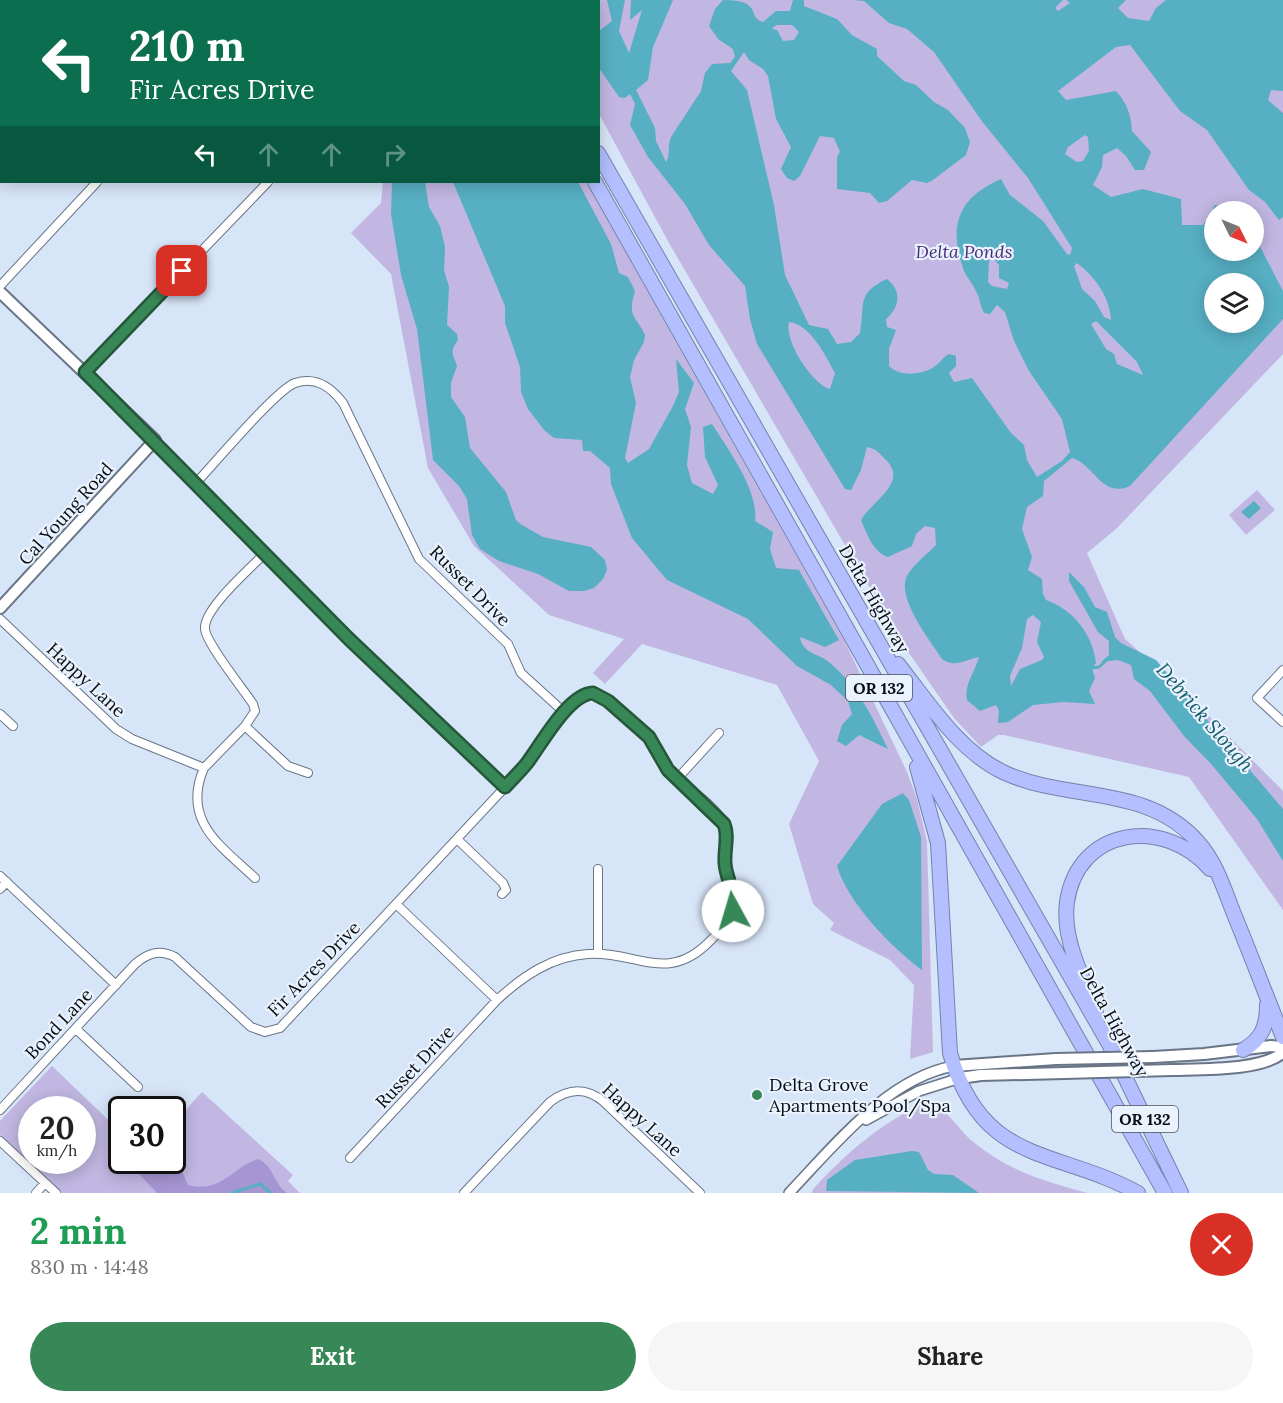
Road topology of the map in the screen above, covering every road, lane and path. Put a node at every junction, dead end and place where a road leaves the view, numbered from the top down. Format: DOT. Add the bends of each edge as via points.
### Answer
graph roads {
  1 [pos="600,157"];
  2 [pos="96,183"];
  3 [pos="267,183"];
  4 [pos="596,183"];
  5 [pos="0,286"];
  6 [pos="0,292"];
  7 [pos="85,372"];
  8 [pos="155,440"];
  9 [pos="196,483"];
  10 [pos="266,553"];
  11 [pos="0,608"];
  12 [pos="0,619"];
  13 [pos="868,627"];
  14 [pos="1283,670"];
  15 [pos="565,713"];
  16 [pos="0,714"];
  17 [pos="1280,719"];
  18 [pos="13,726"];
  19 [pos="245,726"];
  20 [pos="719,733"];
  21 [pos="909,742"];
  22 [pos="204,768"];
  23 [pos="308,773"];
  24 [pos="677,779"];
  25 [pos="505,787"];
  26 [pos="457,839"];
  27 [pos="598,869"];
  28 [pos="0,876"];
  29 [pos="255,878"];
  30 [pos="7,882"];
  31 [pos="1222,885"];
  32 [pos="0,889"];
  33 [pos="502,894"];
  34 [pos="396,904"];
  35 [pos="598,953"];
  36 [pos="116,985"];
  37 [pos="1267,997"];
  38 [pos="497,1000"];
  39 [pos="76,1029"];
  40 [pos="1283,1037"];
  41 [pos="1109,1044"];
  42 [pos="1283,1047"];
  43 [pos="1244,1050"];
  44 [pos="1283,1052"];
  45 [pos="957,1072"];
  46 [pos="138,1087"];
  47 [pos="0,1110"];
  48 [pos="856,1125"];
  49 [pos="0,1141"];
  50 [pos="350,1158"];
  51 [pos="45,1183"];
  52 [pos="692,1186"];
  53 [pos="36,1193"];
  54 [pos="56,1193"];
  55 [pos="464,1193"];
  56 [pos="685,1193"];
  57 [pos="700,1193"];
  58 [pos="789,1193"];
  59 [pos="1138,1193"];
  60 [pos="1165,1193"];
  61 [pos="1181,1193"];
  1 -- 13 [label="highway, Delta Highway / OR 132"];
  2 -- 5 [label="street"];
  3 -- 7 [label="street"];
  4 -- 21 [label="highway, OR 132"];
  6 -- 7 [label="main road"];
  7 -- 8 [label="main road"];
  8 -- 9 [label="street"];
  8 -- 11 [label="main road, Cal Young Road"];
  9 -- 10 [label="street"];
  9 -- 15 [label="street, Russet Drive" via="287,387 306,381 326,385 343,403 419,559 508,644 521,673"];
  10 -- 19 [label="street" via="214,606 205,627 207,636 255,708"];
  10 -- 25 [label="street"];
  12 -- 22 [label="street, Happy Lane" via="116,729"];
  13 -- 31 [label="highway" via="965,745 985,761 1037,783 1125,800 1159,811 1198,842"];
  13 -- 41 [label="highway, Delta Highway / OR 132"];
  14 -- 17 [label="street" via="1257,698"];
  15 -- 24 [label="street, Russet Drive" via="585,694 603,698 652,740 665,766"];
  15 -- 25 [label="street, Fir Acres Drive"];
  16 -- 18 [label="street"];
  19 -- 22 [label="street"];
  19 -- 23 [label="street" via="288,766"];
  20 -- 24 [label="street"];
  21 -- 45 [label="highway" via="938,843 950,1053"];
  21 -- 60 [label="highway, OR 132"];
  22 -- 29 [label="street" via="198,794 202,822 212,838"];
  24 -- 35 [label="street, Russet Drive" via="718,815 726,828 724,862 734,898 731,917 701,950 680,962 659,965"];
  25 -- 26 [label="street, Fir Acres Drive"];
  26 -- 33 [label="street" via="503,883 506,890"];
  26 -- 34 [label="street, Fir Acres Drive"];
  27 -- 35 [label="street"];
  28 -- 30 [label="street"];
  30 -- 32 [label="street"];
  30 -- 36 [label="street"];
  31 -- 37 [label="highway"];
  31 -- 41 [label="highway" via="1188,849 1153,836 1130,836 1113,842 1090,857 1081,869 1067,900 1068,934"];
  34 -- 36 [label="street, Fir Acres Drive" via="292,1018 273,1031 251,1027 167,953 143,958"];
  34 -- 38 [label="street"];
  35 -- 38 [label="street, Russet Drive" via="575,955 545,965"];
  36 -- 39 [label="street, Bond Lane"];
  37 -- 40 [label="highway"];
  37 -- 43 [label="highway" via="1265,1027"];
  38 -- 50 [label="street, Russet Drive"];
  39 -- 46 [label="street"];
  39 -- 47 [label="street, Bond Lane"];
  41 -- 61 [label="highway, Delta Highway / OR 132"];
  42 -- 43 [label="main road"];
  43 -- 45 [label="main road, bridge" via="1056,1059"];
  44 -- 45 [label="main road, bridge" via="1275,1060 1233,1067 981,1075"];
  45 -- 48 [label="street"];
  45 -- 48 [label="street" via="941,1068 901,1088 874,1106"];
  45 -- 59 [label="highway" via="986,1121 1010,1142"];
  48 -- 58 [label="street"];
  49 -- 51 [label="street"];
  51 -- 53 [label="street"];
  51 -- 54 [label="street"];
  52 -- 55 [label="street, Happy Lane" via="604,1102 578,1090 550,1102"];
  52 -- 56 [label="street"];
  52 -- 57 [label="street, Happy Lane"];
}
